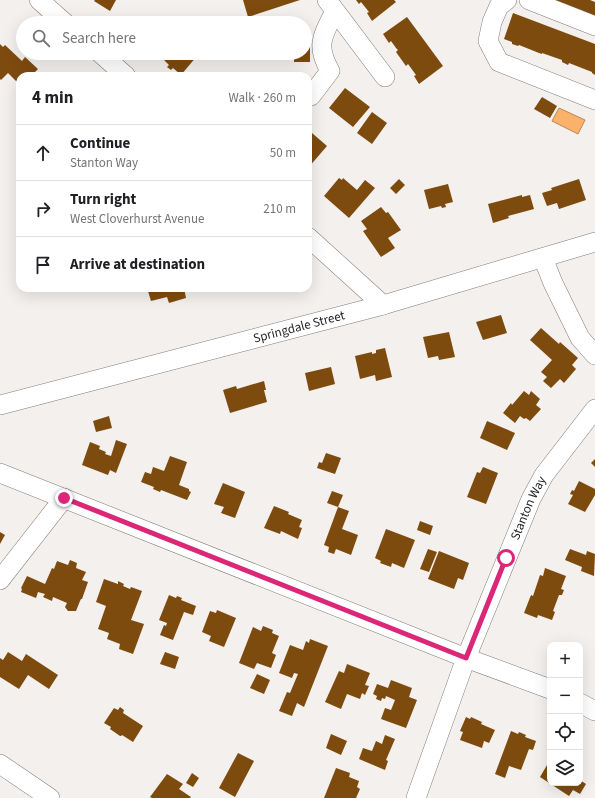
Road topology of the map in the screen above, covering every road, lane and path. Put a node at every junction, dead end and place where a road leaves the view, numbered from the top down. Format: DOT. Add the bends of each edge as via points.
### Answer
graph roads {
  1 [pos="39,0"];
  2 [pos="507,0"];
  3 [pos="529,0"];
  4 [pos="331,6"];
  5 [pos="57,16"];
  6 [pos="595,26"];
  7 [pos="108,60"];
  8 [pos="121,72"];
  9 [pos="385,77"];
  10 [pos="312,95"];
  11 [pos="595,100"];
  12 [pos="312,241"];
  13 [pos="595,242"];
  14 [pos="543,258"];
  15 [pos="383,305"];
  16 [pos="595,355"];
  17 [pos="0,405"];
  18 [pos="595,409"];
  19 [pos="0,473"];
  20 [pos="64,498"];
  21 [pos="0,580"];
  22 [pos="466,658"];
  23 [pos="547,688"];
  24 [pos="583,704"];
  25 [pos="595,711"];
  26 [pos="0,764"];
  27 [pos="50,798"];
  28 [pos="416,798"];
  1 -- 5 [label="street"];
  2 -- 11 [label="street" via="499,6 488,41 499,62"];
  3 -- 6 [label="street"];
  4 -- 9 [label="street"];
  4 -- 10 [label="street" via="322,36 322,58 330,71"];
  7 -- 8 [label="street"];
  12 -- 15 [label="street"];
  13 -- 14 [label="street, Springdale Street"];
  14 -- 15 [label="street, Springdale Street"];
  14 -- 16 [label="street" via="580,338"];
  15 -- 17 [label="street, Springdale Street"];
  18 -- 22 [label="street, Stanton Way" via="544,475 531,499"];
  19 -- 20 [label="street"];
  20 -- 21 [label="street"];
  20 -- 22 [label="street"];
  22 -- 23 [label="street"];
  22 -- 28 [label="street, Stanton Way"];
  24 -- 25 [label="street"];
  26 -- 27 [label="street"];
}
